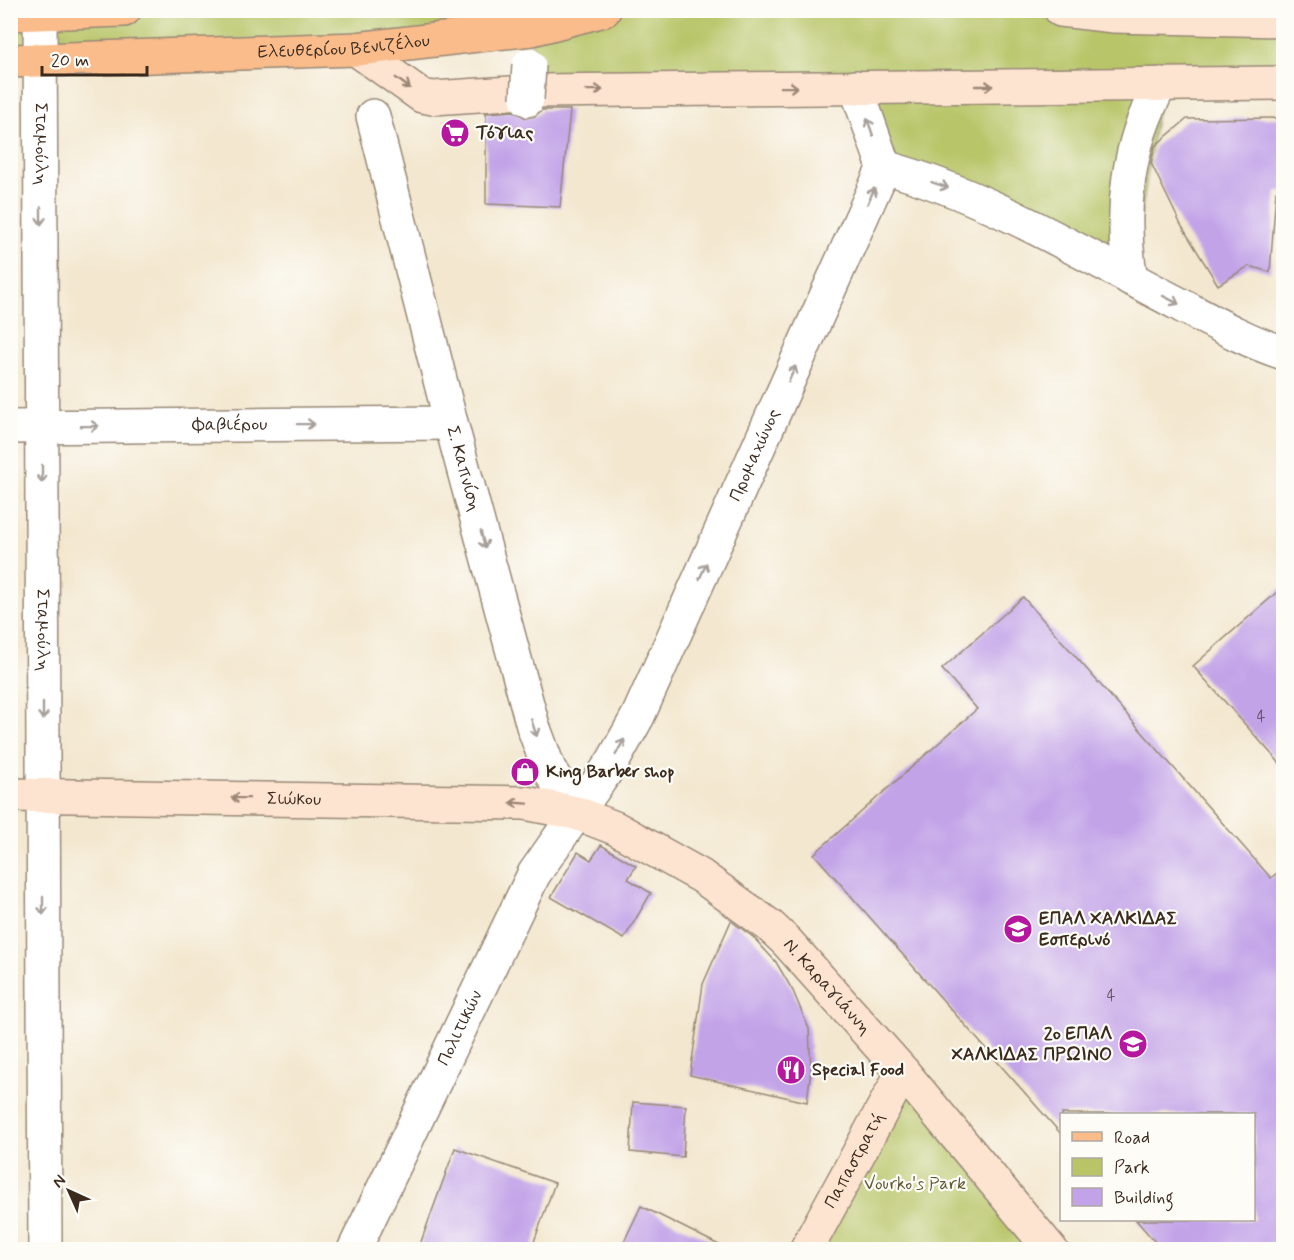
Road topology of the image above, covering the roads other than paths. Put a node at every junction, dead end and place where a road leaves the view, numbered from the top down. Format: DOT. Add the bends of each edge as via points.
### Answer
graph roads {
  1 [pos="124,10"];
  2 [pos="604,10"];
  3 [pos="1061,10"];
  4 [pos="30,13"];
  5 [pos="1284,20"];
  6 [pos="498,34"];
  7 [pos="356,49"];
  8 [pos="25,61"];
  9 [pos="1284,83"];
  10 [pos="1161,84"];
  11 [pos="856,87"];
  12 [pos="527,104"];
  13 [pos="373,116"];
  14 [pos="884,167"];
  15 [pos="1131,279"];
  16 [pos="1284,353"];
  17 [pos="451,423"];
  18 [pos="26,426"];
  19 [pos="10,795"];
  20 [pos="43,795"];
  21 [pos="576,813"];
  22 [pos="903,1072"];
  23 [pos="45,1250"];
  24 [pos="354,1250"];
  25 [pos="806,1250"];
  26 [pos="1051,1250"];
  1 -- 4 [label="main road"];
  2 -- 6 [label="main road, Ελευθερίου Βενιζέλου"];
  3 -- 5 [label="street" via="1114,16"];
  4 -- 8 [label="street, Σταμούλη"];
  6 -- 7 [label="main road, Ελευθερίου Βενιζέλου"];
  6 -- 12 [label="street, bridge" via="510,43 523,40 529,56"];
  7 -- 8 [label="main road, Ελευθερίου Βενιζέλου"];
  7 -- 11 [label="street, one-way" via="414,91 433,98 539,91"];
  8 -- 18 [label="street, Σταμούλη, one-way"];
  9 -- 10 [label="street"];
  11 -- 10 [label="street, one-way"];
  10 -- 15 [label="street" via="1139,133 1130,171 1125,220"];
  14 -- 11 [label="street, one-way"];
  13 -- 17 [label="street, Σ. Καπνίση"];
  14 -- 15 [label="street, one-way" via="958,191"];
  21 -- 14 [label="street, Προμαχώνος, one-way" via="613,761 638,716"];
  15 -- 16 [label="street, one-way"];
  18 -- 17 [label="street, Φαβιέρου, one-way"];
  17 -- 21 [label="street, Σ. Καπνίση, one-way" via="533,726 549,769"];
  18 -- 20 [label="street, Σταμούλη, one-way"];
  19 -- 20 [label="street, Σιώκου"];
  21 -- 20 [label="street, Σιώκου, one-way" via="547,805 489,801"];
  20 -- 23 [label="street, Σταμούλη, one-way"];
  21 -- 22 [label="street, Ν. Καραγιάννη" via="640,841 747,908 787,942"];
  21 -- 24 [label="street, Πολιτικών" via="534,873"];
  22 -- 25 [label="street, Παπαστρατή"];
  22 -- 26 [label="street, Ν. Καραγιάννη"];
}
